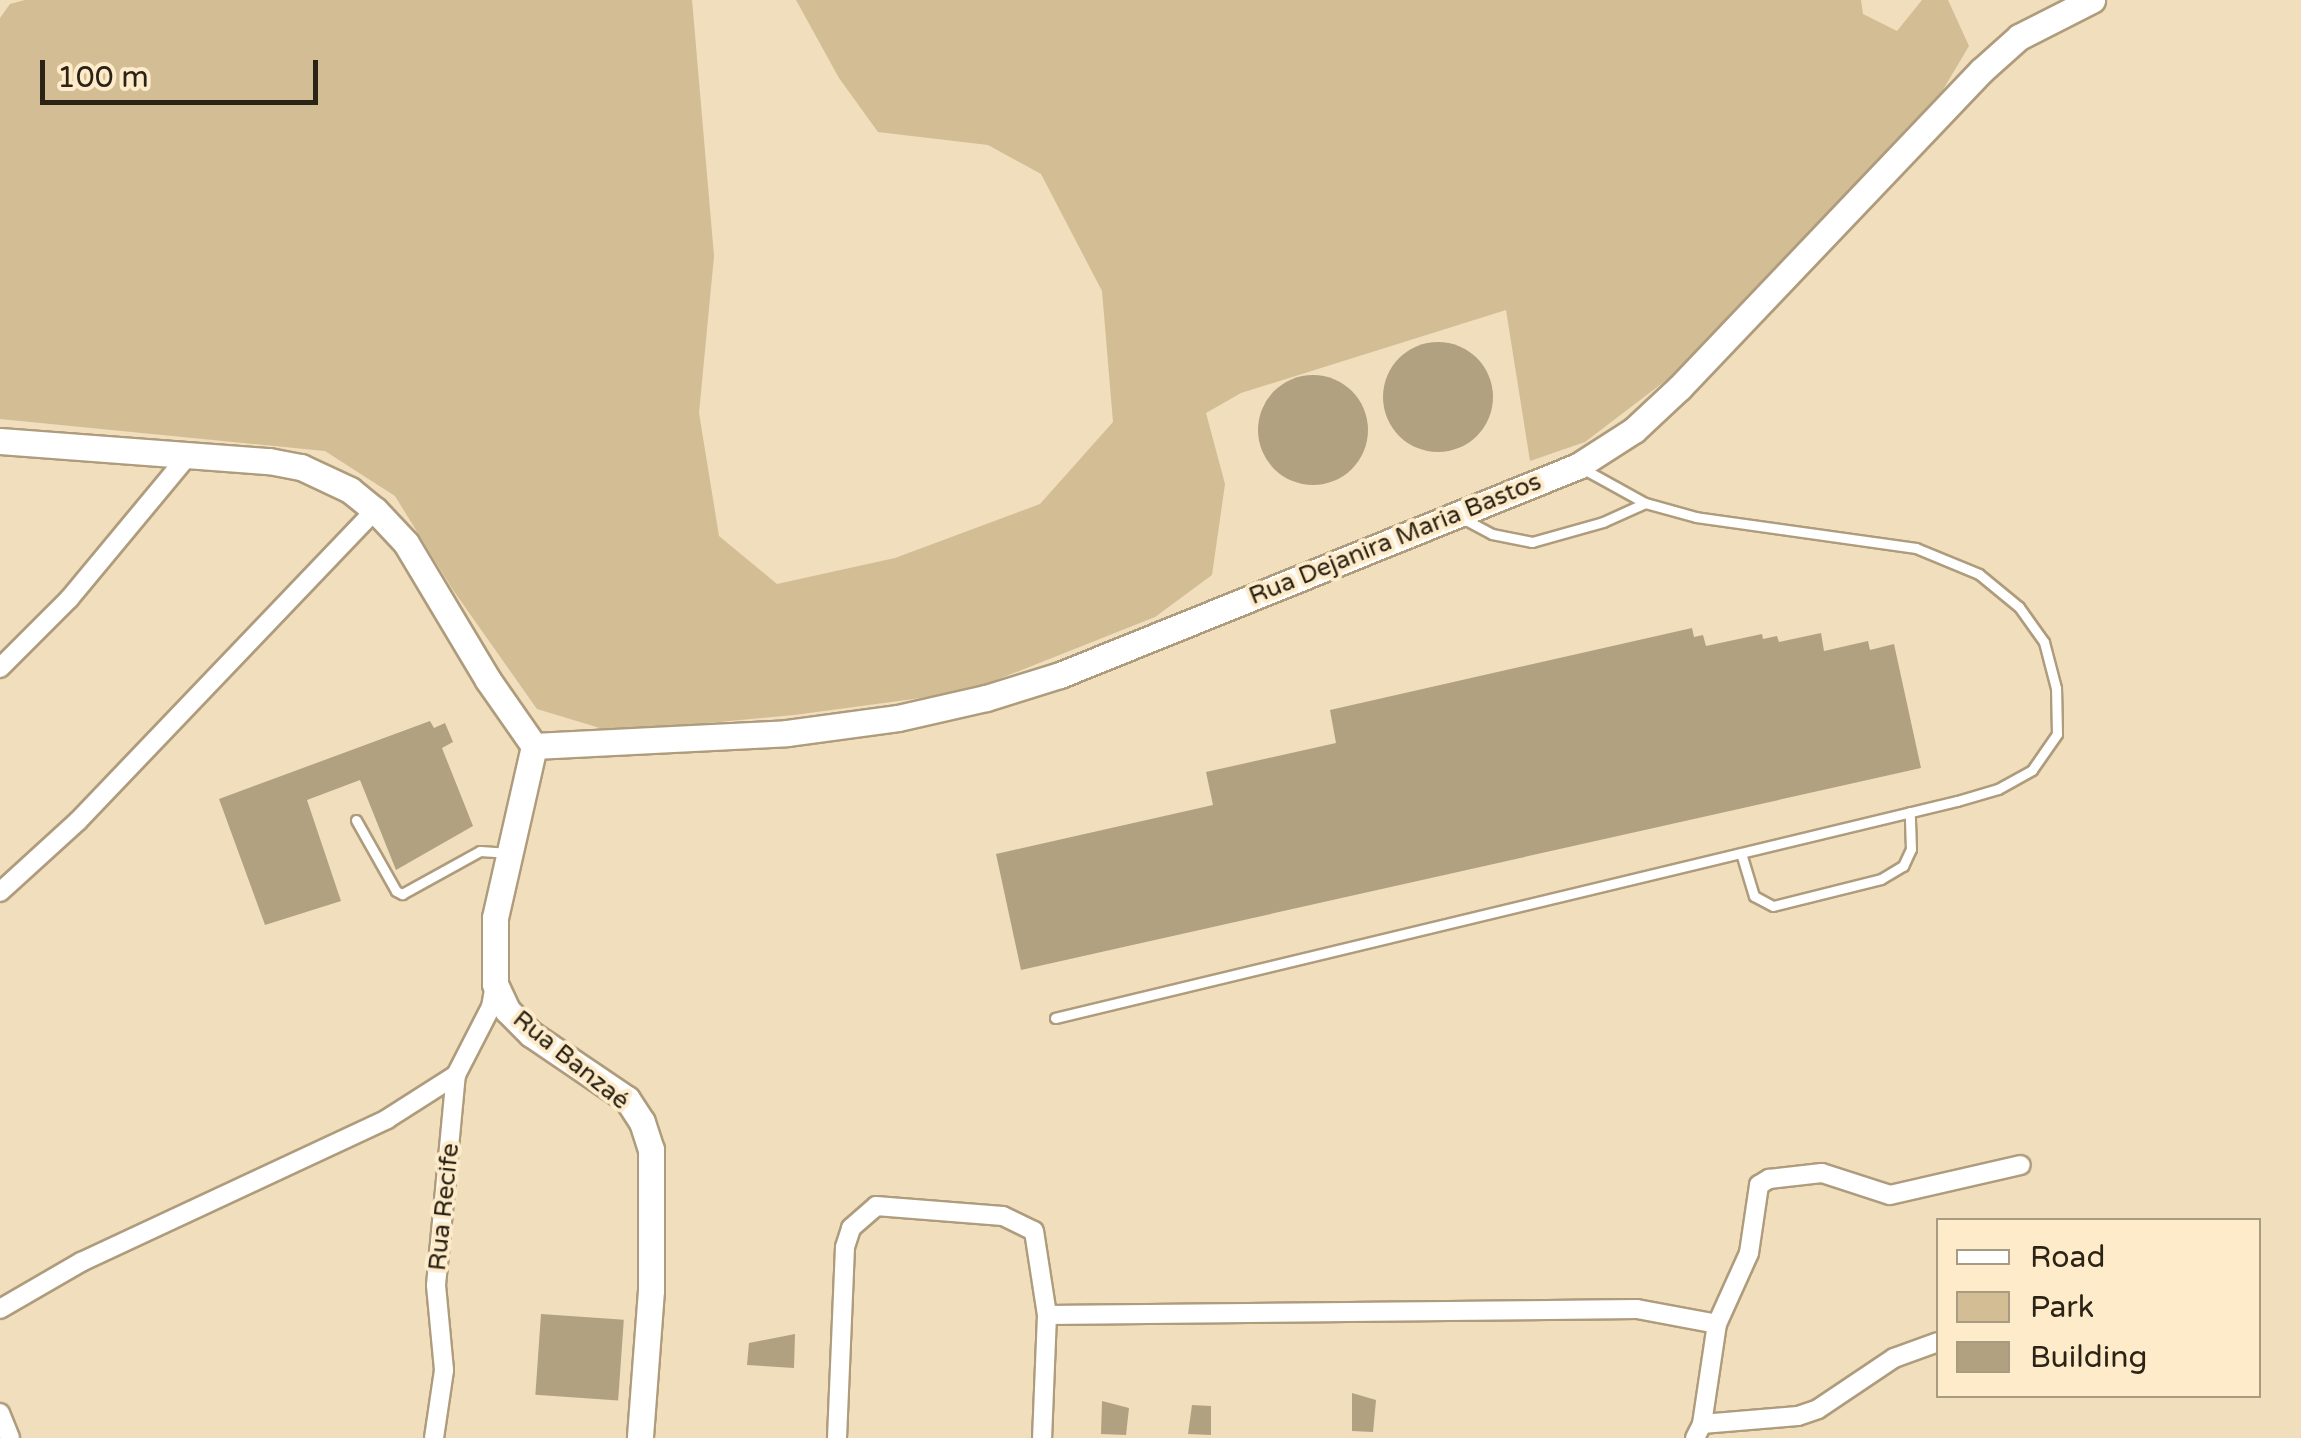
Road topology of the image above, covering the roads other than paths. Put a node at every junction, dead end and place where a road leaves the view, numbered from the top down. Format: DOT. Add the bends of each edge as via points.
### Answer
graph roads {
  1 [pos="2092,0"];
  2 [pos="0,441"];
  3 [pos="187,456"];
  4 [pos="1578,466"];
  5 [pos="1645,504"];
  6 [pos="376,510"];
  7 [pos="1455,514"];
  8 [pos="0,668"];
  9 [pos="534,746"];
  10 [pos="1910,812"];
  11 [pos="356,820"];
  12 [pos="506,853"];
  13 [pos="1741,853"];
  14 [pos="0,892"];
  15 [pos="495,984"];
  16 [pos="1055,1018"];
  17 [pos="456,1075"];
  18 [pos="2020,1166"];
  19 [pos="0,1309"];
  20 [pos="1047,1314"];
  21 [pos="1717,1324"];
  22 [pos="1936,1343"];
  23 [pos="0,1414"];
  24 [pos="1698,1431"];
  25 [pos="10,1438"];
  26 [pos="434,1438"];
  27 [pos="640,1438"];
  28 [pos="837,1438"];
  29 [pos="1042,1438"];
  1 -- 4 [label="main road, Rua Dejanira Maria Bastos" via="2019,37 1981,71 1679,388 1634,430"];
  2 -- 3 [label="main road"];
  3 -- 6 [label="main road" via="300,467"];
  3 -- 8 [label="street" via="69,599"];
  4 -- 5 [label="lane"];
  4 -- 7 [label="main road, Rua Dejanira Maria Bastos"];
  5 -- 7 [label="lane" via="1532,542 1492,534"];
  5 -- 10 [label="lane" via="1916,548 1979,574 2020,606 2044,642 2056,688 2057,734 2032,770 1998,788"];
  6 -- 9 [label="main road" via="406,543"];
  6 -- 14 [label="street" via="78,821"];
  7 -- 9 [label="main road, Rua Dejanira Maria Bastos" via="1060,675 986,698 787,733"];
  9 -- 12 [label="main road, Rua Banzaé"];
  10 -- 13 [label="lane"];
  10 -- 13 [label="lane" via="1911,849 1903,866 1881,879 1773,906 1754,896"];
  11 -- 12 [label="lane" via="402,894 480,851"];
  12 -- 15 [label="main road, Rua Banzaé" via="495,918"];
  13 -- 16 [label="lane"];
  15 -- 17 [label="street, Rua Recife" via="491,1007"];
  15 -- 27 [label="main road, Rua Banzaé" via="507,1010 531,1034 627,1099 642,1122 650,1149 651,1290"];
  17 -- 19 [label="street" via="386,1119 81,1262"];
  17 -- 26 [label="street, Rua Recife" via="436,1284 444,1370"];
  18 -- 21 [label="street" via="1890,1195 1822,1174 1768,1179 1759,1185 1749,1253"];
  20 -- 21 [label="street" via="1601,1308"];
  20 -- 28 [label="street" via="1034,1231 1021,1222 876,1206 850,1228 845,1247"];
  20 -- 29 [label="street"];
  21 -- 24 [label="street"];
  22 -- 24 [label="street" via="1894,1358 1818,1409"];
  23 -- 25 [label="street"];
}
